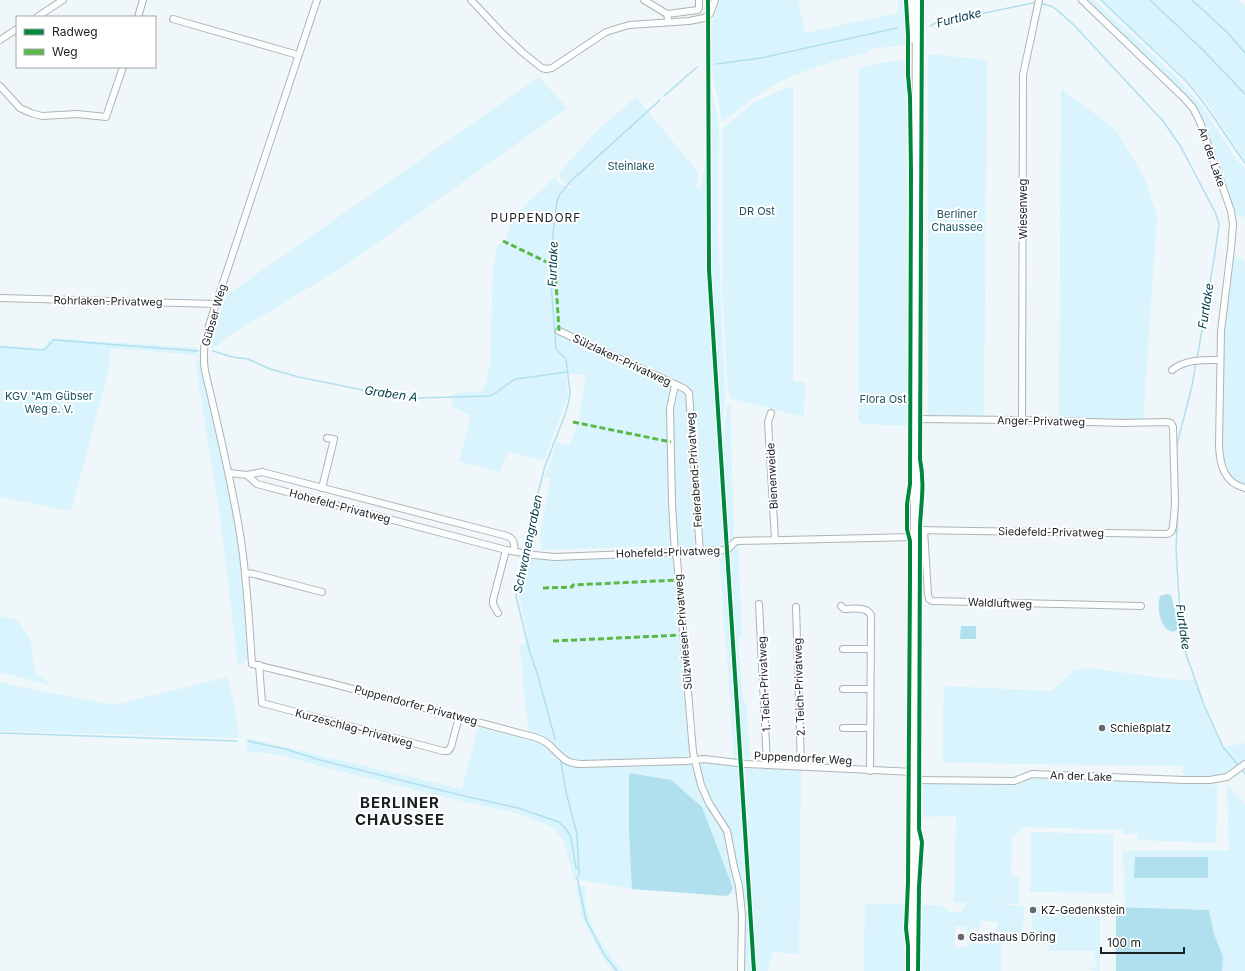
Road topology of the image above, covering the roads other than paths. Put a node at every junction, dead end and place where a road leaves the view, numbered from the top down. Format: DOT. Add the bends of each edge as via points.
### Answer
graph roads {
  1 [pos="64,0"];
  2 [pos="143,0"];
  3 [pos="317,0"];
  4 [pos="471,0"];
  5 [pos="644,0"];
  6 [pos="699,0"];
  7 [pos="715,0"];
  8 [pos="910,0"];
  9 [pos="918,0"];
  10 [pos="1082,0"];
  11 [pos="1038,3"];
  12 [pos="667,14"];
  13 [pos="38,16"];
  14 [pos="138,16"];
  15 [pos="173,19"];
  16 [pos="668,22"];
  17 [pos="16,30"];
  18 [pos="0,40"];
  19 [pos="298,55"];
  20 [pos="123,68"];
  21 [pos="0,86"];
  22 [pos="916,97"];
  23 [pos="0,298"];
  24 [pos="216,304"];
  25 [pos="559,331"];
  26 [pos="1220,360"];
  27 [pos="1172,370"];
  28 [pos="675,385"];
  29 [pos="685,389"];
  30 [pos="771,413"];
  31 [pos="915,419"];
  32 [pos="1022,420"];
  33 [pos="327,438"];
  34 [pos="229,473"];
  35 [pos="247,476"];
  36 [pos="322,488"];
  37 [pos="1245,488"];
  38 [pos="1175,518"];
  39 [pos="918,532"];
  40 [pos="775,539"];
  41 [pos="506,550"];
  42 [pos="517,552"];
  43 [pos="700,552"];
  44 [pos="675,553"];
  45 [pos="245,573"];
  46 [pos="322,592"];
  47 [pos="760,604"];
  48 [pos="841,606"];
  49 [pos="1141,606"];
  50 [pos="796,607"];
  51 [pos="498,612"];
  52 [pos="843,649"];
  53 [pos="870,649"];
  54 [pos="255,664"];
  55 [pos="843,689"];
  56 [pos="870,689"];
  57 [pos="460,717"];
  58 [pos="843,728"];
  59 [pos="870,728"];
  60 [pos="695,760"];
  61 [pos="572,763"];
  62 [pos="767,764"];
  63 [pos="1244,765"];
  64 [pos="801,766"];
  65 [pos="870,771"];
  66 [pos="914,776"];
  67 [pos="741,971"];
  68 [pos="914,971"];
  1 -- 13 [label="street"];
  2 -- 14 [label="street"];
  3 -- 19 [label="street, Gübser Weg"];
  4 -- 16 [label="street" via="522,52 546,69 552,68 615,28"];
  5 -- 12 [label="street"];
  6 -- 12 [label="street" via="698,10"];
  7 -- 16 [label="street" via="706,18"];
  8 -- 22 [label="main road" via="912,79"];
  9 -- 22 [label="main road"];
  10 -- 26 [label="street, An der Lake" via="1183,97 1196,112 1200,122 1231,211 1232,221"];
  11 -- 32 [label="street, Wiesenweg" via="1024,64 1023,80"];
  12 -- 16 [label="street"];
  15 -- 19 [label="street"];
  17 -- 18 [label="street"];
  19 -- 24 [label="street, Gübser Weg"];
  20 -- 21 [label="street" via="106,117 77,114 42,116 31,113 20,108"];
  22 -- 31 [label="main road"];
  23 -- 24 [label="street, Rohrlaken-Privatweg"];
  24 -- 34 [label="street, Gübser Weg" via="204,345 203,358"];
  25 -- 28 [label="street, Sülzlaken-Privatweg"];
  26 -- 27 [label="street" via="1183,363"];
  26 -- 37 [label="street, An der Lake" via="1221,461 1230,480"];
  28 -- 29 [label="street, Sülzlaken-Privatweg"];
  28 -- 44 [label="street, Sülzwiesen-Privatweg" via="670,408"];
  29 -- 43 [label="street, Feierabend-Privatweg" via="689,394"];
  30 -- 40 [label="street, Bienenweide" via="768,422"];
  31 -- 32 [label="street, Anger-Privatweg"];
  31 -- 39 [label="main road"];
  32 -- 38 [label="street, Anger-Privatweg" via="1171,423"];
  33 -- 36 [label="street, Hohefeld-Privatweg" via="334,439"];
  34 -- 35 [label="street, Hohefeld-Privatweg"];
  34 -- 45 [label="street, Gübser Weg"];
  35 -- 36 [label="street, Hohefeld-Privatweg" via="262,472"];
  35 -- 41 [label="street, Hohefeld-Privatweg" via="257,484"];
  36 -- 42 [label="street, Hohefeld-Privatweg" via="511,537"];
  38 -- 39 [label="street, Siedefeld-Privatweg" via="1173,529 1165,534"];
  39 -- 40 [label="street, Hohefeld-Privatweg"];
  39 -- 49 [label="street, Waldluftweg" via="929,599 932,601"];
  39 -- 66 [label="main road"];
  40 -- 43 [label="street, Hohefeld-Privatweg" via="736,541 727,550"];
  41 -- 42 [label="street, Hohefeld-Privatweg"];
  41 -- 51 [label="street" via="493,600"];
  42 -- 44 [label="street, Hohefeld-Privatweg" via="555,556"];
  43 -- 44 [label="street, Hohefeld-Privatweg"];
  44 -- 60 [label="street, Sülzwiesen-Privatweg"];
  45 -- 46 [label="street"];
  45 -- 54 [label="street, Gübser Weg"];
  47 -- 62 [label="street, 1. Teich-Privatweg"];
  48 -- 53 [label="street" via="844,609 864,609 871,615"];
  50 -- 64 [label="street, 2. Teich-Privatweg"];
  52 -- 53 [label="street"];
  53 -- 56 [label="street"];
  54 -- 57 [label="street, Puppendorfer Privatweg"];
  54 -- 57 [label="street, Kurzeschlag-Privatweg" via="262,703 443,751 448,751 452,747"];
  55 -- 56 [label="street"];
  56 -- 59 [label="street"];
  57 -- 61 [label="street, Puppendorfer Privatweg" via="543,740 564,760"];
  58 -- 59 [label="street"];
  59 -- 65 [label="street"];
  60 -- 61 [label="street, Puppendorfer Weg"];
  60 -- 62 [label="street, Puppendorfer Weg"];
  60 -- 67 [label="street, Sülzwiesen-Privatweg" via="701,785 709,803 727,831 739,886 742,915"];
  62 -- 64 [label="street, Puppendorfer Weg"];
  63 -- 66 [label="street, An der Lake" via="1234,774 1210,780 1032,774 1014,781"];
  64 -- 65 [label="street, Puppendorfer Weg"];
  65 -- 66 [label="street, Puppendorfer Weg"];
  66 -- 68 [label="main road"];
}
